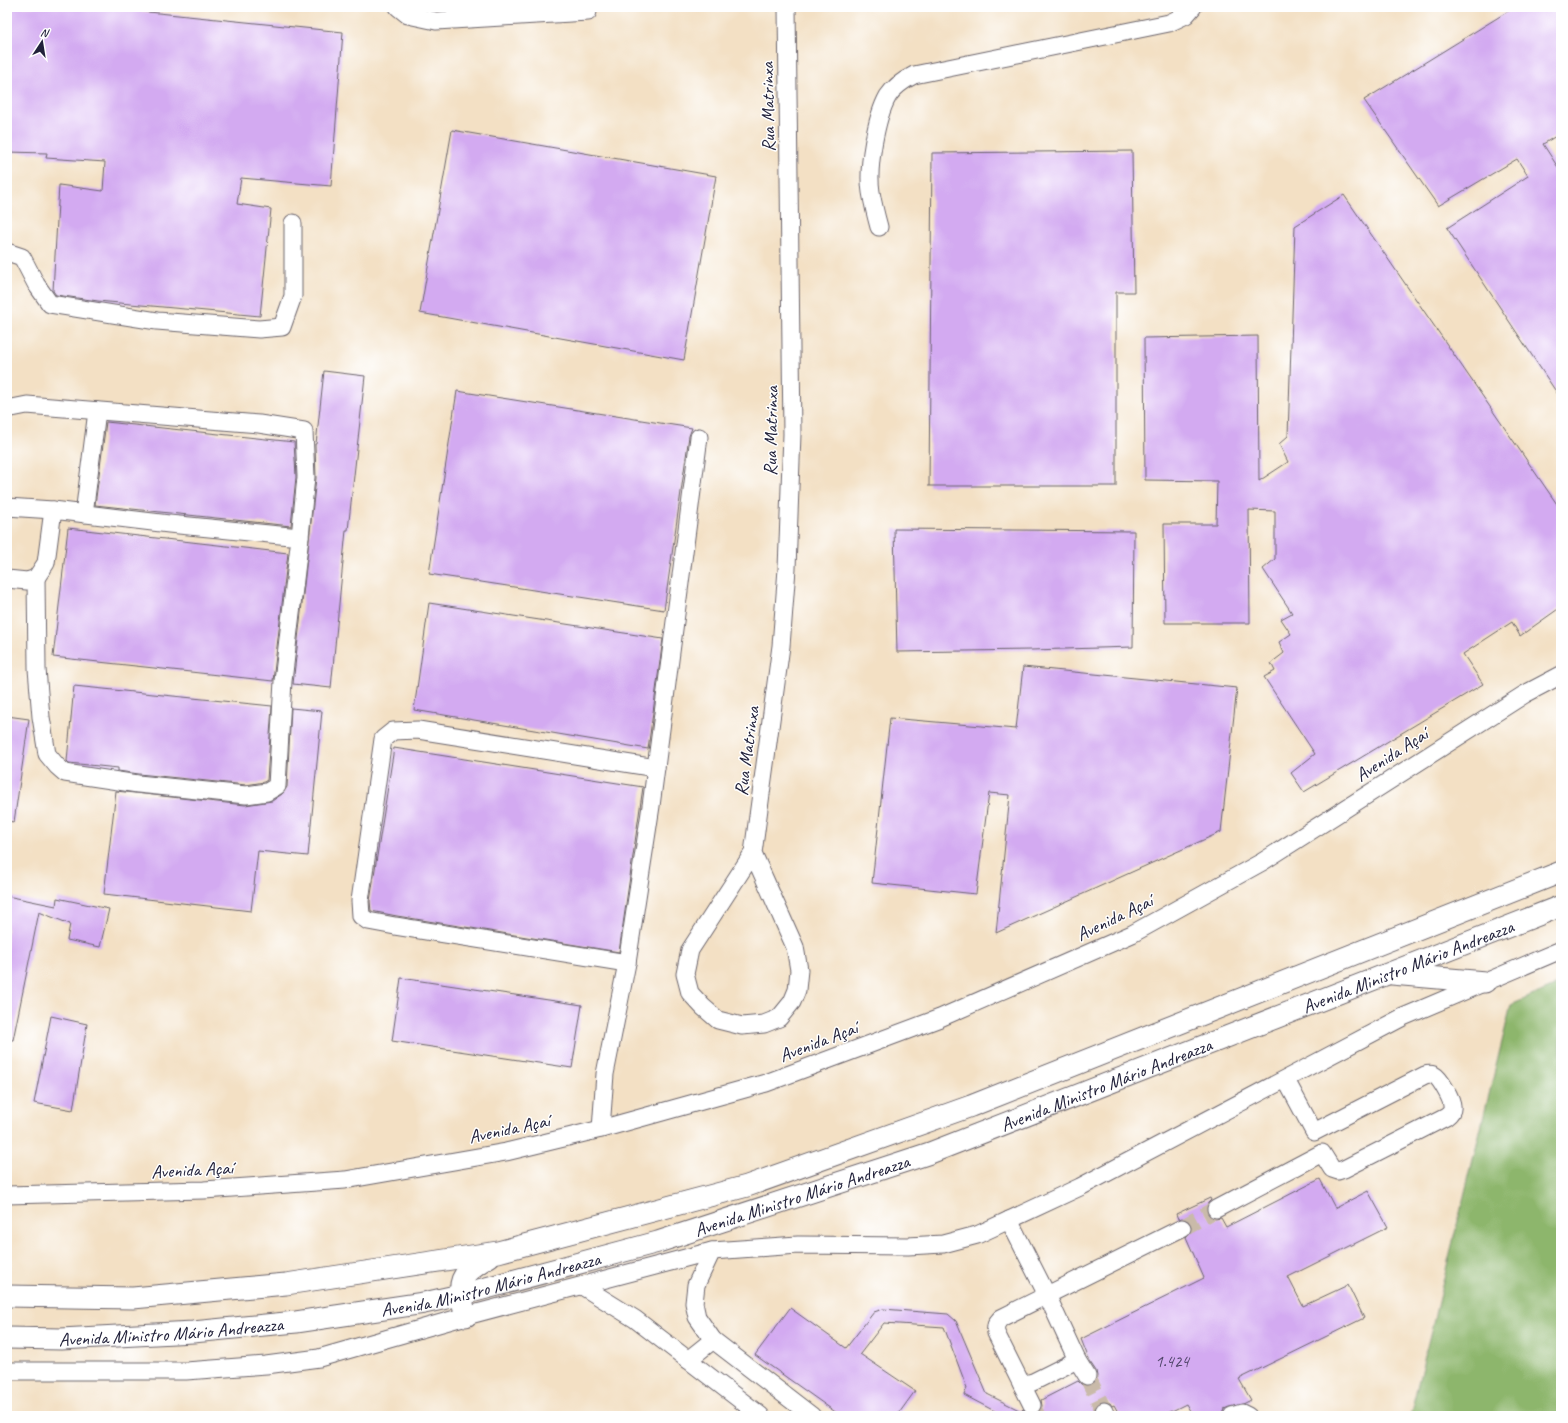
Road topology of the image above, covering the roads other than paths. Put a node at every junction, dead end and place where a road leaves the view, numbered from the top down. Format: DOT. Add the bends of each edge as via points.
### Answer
graph roads {
  1 [pos="398,7"];
  2 [pos="787,7"];
  3 [pos="1193,7"];
  4 [pos="588,12"];
  5 [pos="293,222"];
  6 [pos="879,228"];
  7 [pos="7,252"];
  8 [pos="7,409"];
  9 [pos="97,411"];
  10 [pos="699,437"];
  11 [pos="7,506"];
  12 [pos="53,510"];
  13 [pos="84,514"];
  14 [pos="300,537"];
  15 [pos="36,578"];
  16 [pos="7,579"];
  17 [pos="1561,675"];
  18 [pos="656,768"];
  19 [pos="753,853"];
  20 [pos="1561,872"];
  21 [pos="1561,906"];
  22 [pos="1561,950"];
  23 [pos="627,963"];
  24 [pos="1387,974"];
  25 [pos="1485,982"];
  26 [pos="1286,1080"];
  27 [pos="601,1129"];
  28 [pos="1314,1132"];
  29 [pos="1322,1153"];
  30 [pos="7,1195"];
  31 [pos="1216,1209"];
  32 [pos="1009,1220"];
  33 [pos="1182,1228"];
  34 [pos="712,1251"];
  35 [pos="498,1252"];
  36 [pos="582,1286"];
  37 [pos="460,1295"];
  38 [pos="1047,1295"];
  39 [pos="7,1296"];
  40 [pos="466,1316"];
  41 [pos="7,1338"];
  42 [pos="713,1340"];
  43 [pos="688,1360"];
  44 [pos="1077,1360"];
  45 [pos="7,1371"];
  46 [pos="1086,1376"];
  47 [pos="1022,1385"];
  48 [pos="1032,1405"];
  49 [pos="761,1416"];
  50 [pos="812,1416"];
  51 [pos="1232,1416"];
  52 [pos="1248,1416"];
  1 -- 4 [label="street" via="408,15 436,21"];
  2 -- 19 [label="street, Rua Matrinxa" via="792,434 787,569 781,646"];
  3 -- 6 [label="street" via="1186,15 1169,23 914,75 902,82 888,95 881,112 871,159 871,191"];
  5 -- 7 [label="street" via="292,296 282,327 259,329 157,321 50,304 22,257"];
  8 -- 9 [label="street" via="27,405"];
  9 -- 13 [label="street"];
  9 -- 14 [label="street" via="259,424 304,431 306,477"];
  10 -- 18 [label="street"];
  11 -- 12 [label="street"];
  12 -- 13 [label="street"];
  12 -- 15 [label="street" via="46,563"];
  13 -- 14 [label="street"];
  14 -- 15 [label="street" via="283,681 277,786 267,792 246,795 138,784 65,773 57,766 47,754 41,717 37,669"];
  15 -- 16 [label="street" via="27,581"];
  17 -- 27 [label="street, Avenida Açaí" via="1525,694 1262,862 1132,934 940,1018 766,1083"];
  18 -- 23 [label="street"];
  18 -- 23 [label="street" via="418,730 393,731 383,738 360,901 361,916 368,921 395,926"];
  19 -- 19 [label="street, Rua Matrinxa" via="690,950 686,974 690,993 703,1007 718,1020 742,1026 764,1024 779,1018 792,1002 797,990 799,970 795,947"];
  20 -- 35 [label="main road, Avenida Ministro Mário Andreazza" via="971,1106 762,1181"];
  21 -- 24 [label="main road, Avenida Ministro Mário Andreazza"];
  22 -- 25 [label="street, Avenida Ministro Mário Andreazza"];
  23 -- 27 [label="street" via="605,1074"];
  24 -- 25 [label="main road"];
  24 -- 37 [label="main road, Avenida Ministro Mário Andreazza" via="930,1153 658,1242"];
  25 -- 26 [label="street, Avenida Ministro Mário Andreazza" via="1403,1017"];
  26 -- 28 [label="street"];
  26 -- 32 [label="street, Avenida Ministro Mário Andreazza" via="1080,1187"];
  27 -- 30 [label="street, Avenida Açaí" via="506,1152 344,1180 204,1190"];
  28 -- 29 [label="street"];
  28 -- 29 [label="street" via="1425,1075 1436,1076 1440,1080 1451,1101 1453,1107 1446,1117 1344,1169 1332,1169"];
  29 -- 31 [label="street"];
  32 -- 34 [label="street, Avenida Ministro Mário Andreazza" via="977,1235 943,1244 798,1245"];
  32 -- 38 [label="street"];
  33 -- 38 [label="street"];
  34 -- 36 [label="street, Avenida Ministro Mário Andreazza"];
  34 -- 42 [label="street" via="696,1285 694,1303 697,1317"];
  35 -- 37 [label="main road" via="464,1274"];
  35 -- 39 [label="main road, Avenida Ministro Mário Andreazza" via="286,1284 133,1298"];
  36 -- 40 [label="street, Avenida Ministro Mário Andreazza"];
  36 -- 43 [label="street" via="635,1319"];
  37 -- 40 [label="main road"];
  37 -- 41 [label="main road, Avenida Ministro Mário Andreazza" via="424,1303 296,1322 193,1332 61,1339"];
  38 -- 44 [label="street"];
  38 -- 47 [label="street" via="1001,1318 995,1327"];
  40 -- 45 [label="street, Avenida Ministro Mário Andreazza" via="319,1358 266,1365 186,1371"];
  42 -- 43 [label="street"];
  42 -- 50 [label="street"];
  43 -- 49 [label="street"];
  44 -- 46 [label="street"];
  44 -- 47 [label="street"];
  47 -- 48 [label="street"];
  51 -- 52 [label="street" via="1242,1413"];
}
